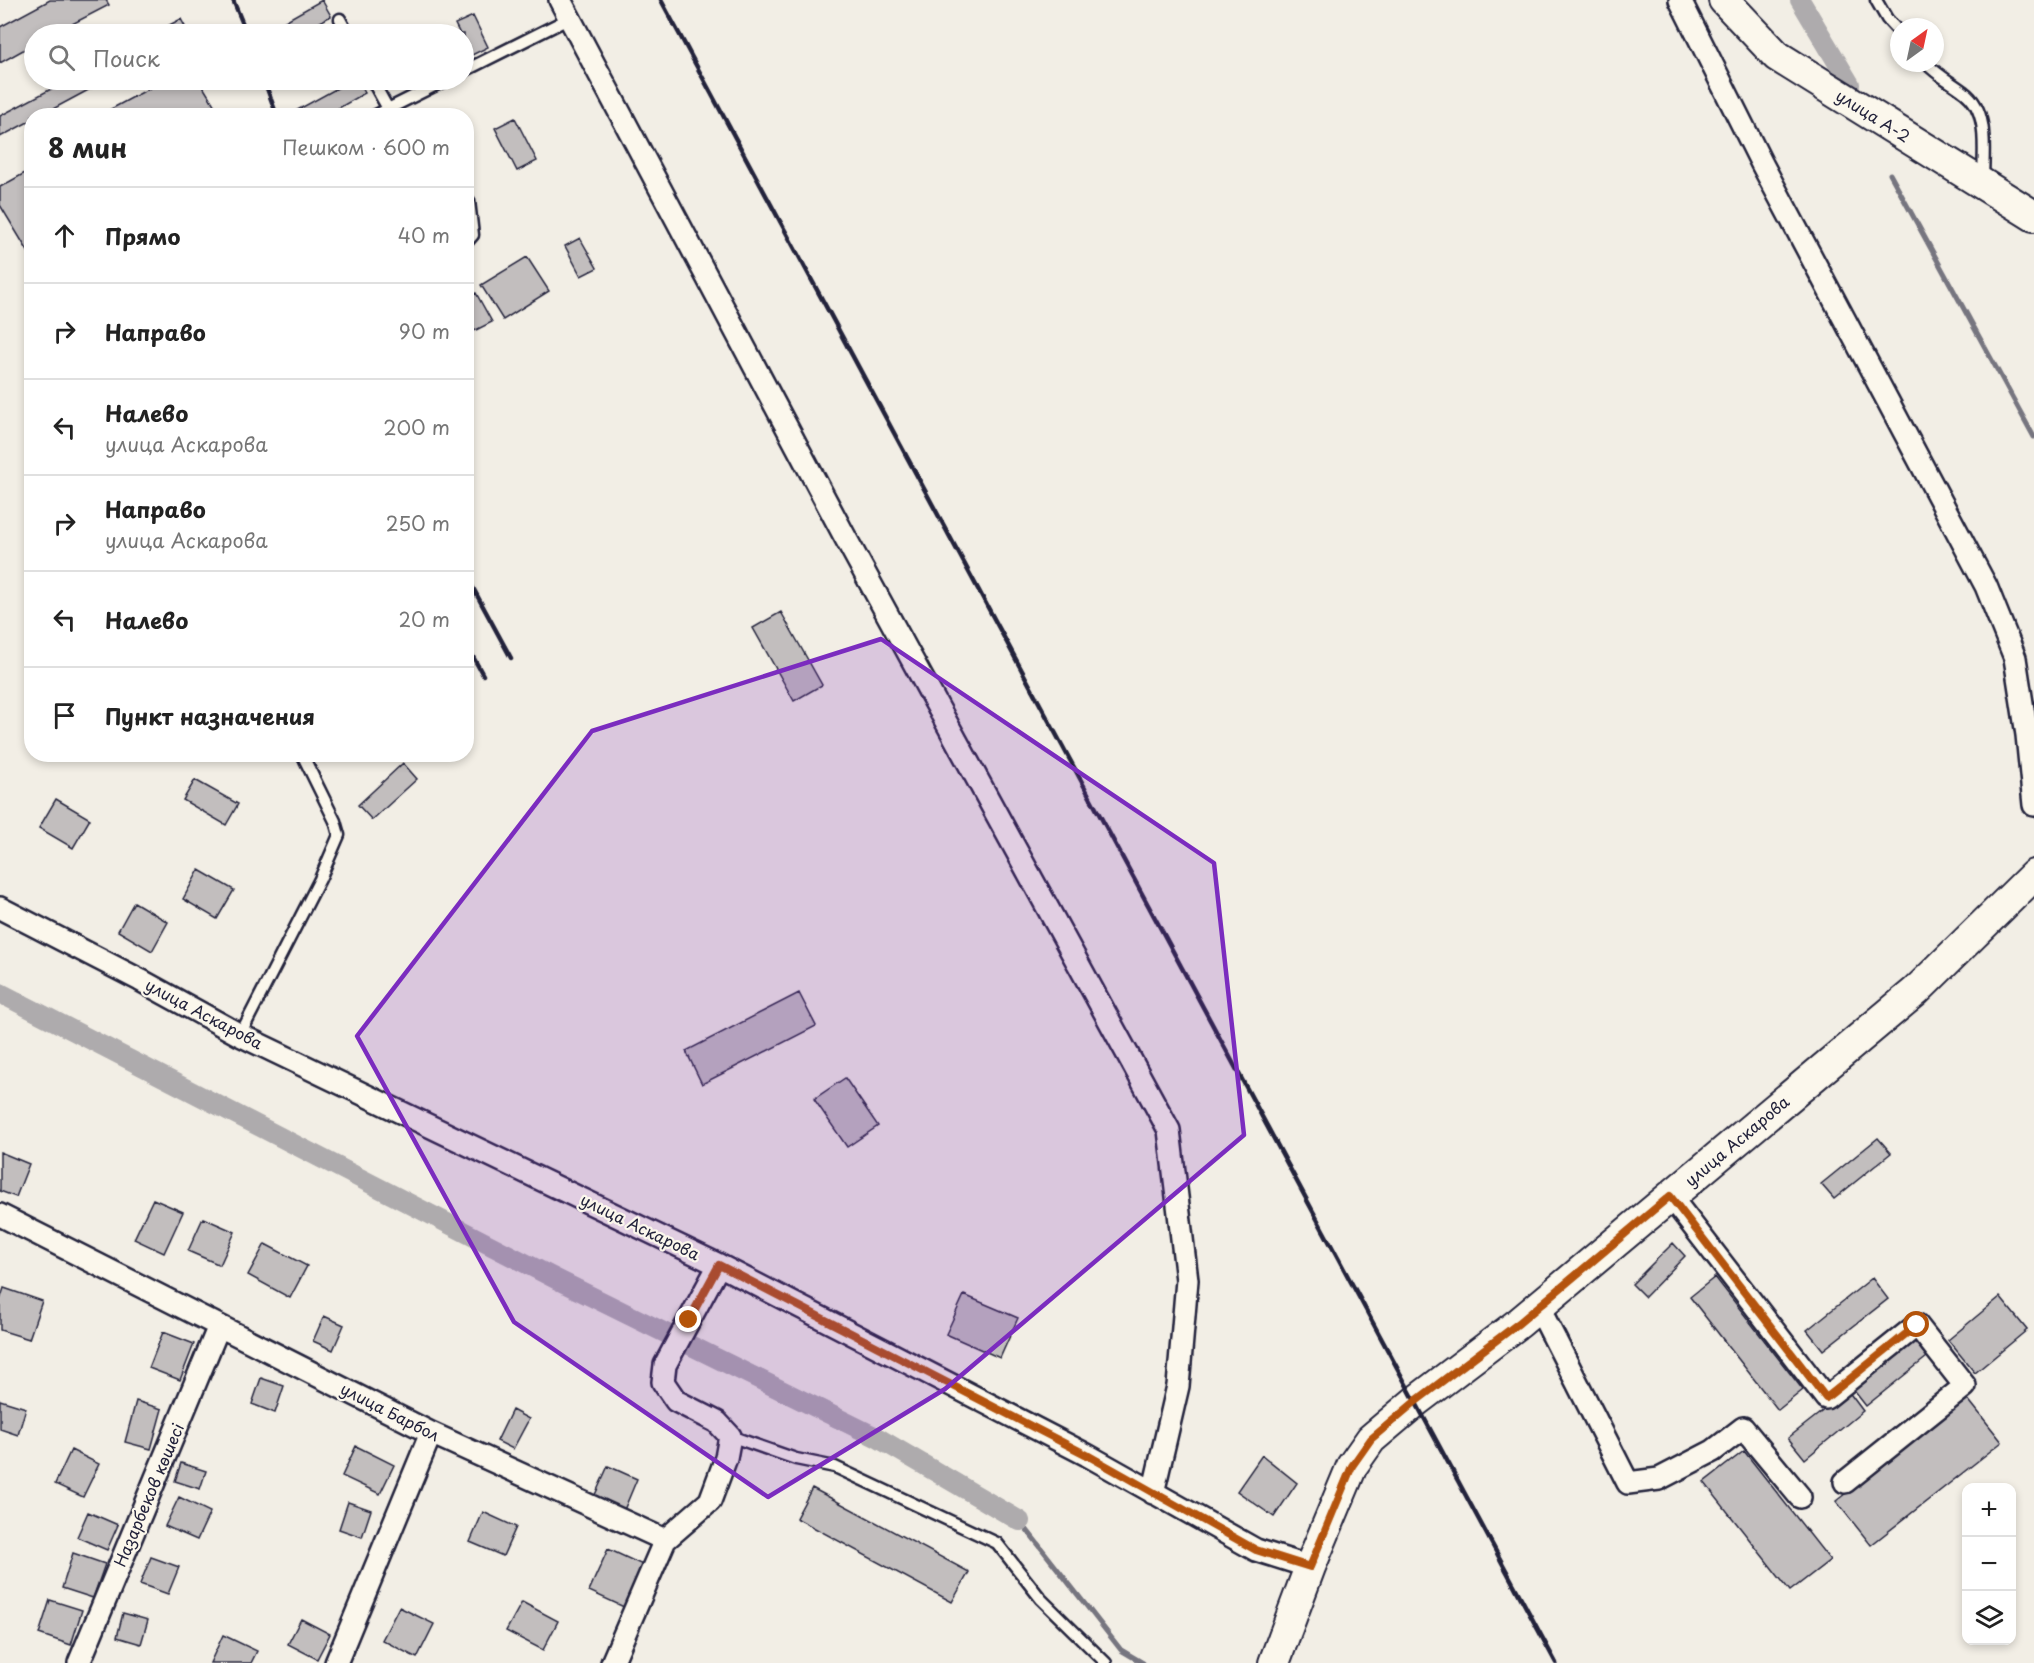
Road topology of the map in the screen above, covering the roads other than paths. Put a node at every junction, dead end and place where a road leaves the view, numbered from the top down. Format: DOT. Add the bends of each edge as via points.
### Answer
graph roads {
  1 [pos="1680,0"];
  2 [pos="1724,0"];
  3 [pos="1876,0"];
  4 [pos="565,9"];
  5 [pos="340,19"];
  6 [pos="1890,22"];
  7 [pos="343,24"];
  8 [pos="474,65"];
  9 [pos="1935,72"];
  10 [pos="378,90"];
  11 [pos="428,90"];
  12 [pos="388,108"];
  13 [pos="397,108"];
  14 [pos="1983,184"];
  15 [pos="2034,216"];
  16 [pos="306,762"];
  17 [pos="2034,805"];
  18 [pos="2034,876"];
  19 [pos="0,908"];
  20 [pos="240,1035"];
  21 [pos="1670,1196"];
  22 [pos="1,1218"];
  23 [pos="719,1265"];
  24 [pos="1538,1306"];
  25 [pos="219,1326"];
  26 [pos="431,1433"];
  27 [pos="730,1436"];
  28 [pos="1845,1482"];
  29 [pos="1153,1493"];
  30 [pos="1800,1497"];
  31 [pos="665,1540"];
  32 [pos="1310,1567"];
  33 [pos="79,1663"];
  34 [pos="336,1663"];
  35 [pos="612,1663"];
  36 [pos="1106,1663"];
  37 [pos="1274,1663"];
  1 -- 17 [label="street" via="1762,164 1986,586 2014,658"];
  2 -- 14 [label="main road, улица А-2" via="1777,56"];
  3 -- 6 [label="lane"];
  4 -- 8 [label="lane"];
  4 -- 29 [label="street" via="839,524 1169,1130 1187,1280 1178,1386"];
  5 -- 7 [label="lane"];
  9 -- 14 [label="lane" via="1966,94 1978,109 1983,127"];
  10 -- 12 [label="lane"];
  11 -- 13 [label="lane"];
  14 -- 15 [label="main road, улица А-2"];
  16 -- 20 [label="lane" via="339,835"];
  18 -- 21 [label="main road, улица Аскарова" via="1916,991"];
  19 -- 20 [label="street, улица Аскарова"];
  20 -- 23 [label="street, улица Аскарова"];
  21 -- 24 [label="main road, улица Аскарова"];
  21 -- 28 [label="street" via="1826,1398 1917,1325 1965,1386"];
  22 -- 25 [label="street, улица Барбол"];
  23 -- 27 [label="street" via="665,1365 663,1382 676,1401 717,1422"];
  23 -- 29 [label="street, улица Аскарова"];
  24 -- 30 [label="street" via="1628,1484 1659,1479 1713,1451 1743,1428"];
  24 -- 32 [label="main road, улица Аскарова" via="1371,1439 1352,1466"];
  25 -- 26 [label="street, улица Барбол"];
  25 -- 33 [label="street, Назарбеков көшесі"];
  26 -- 31 [label="street, улица Барбол"];
  26 -- 34 [label="street"];
  27 -- 31 [label="street" via="710,1501"];
  27 -- 36 [label="lane" via="796,1459 835,1467 998,1543 1041,1599"];
  29 -- 32 [label="street, улица Аскарова" via="1256,1550"];
  31 -- 35 [label="street"];
  32 -- 37 [label="main road, улица Аскарова"];
}
